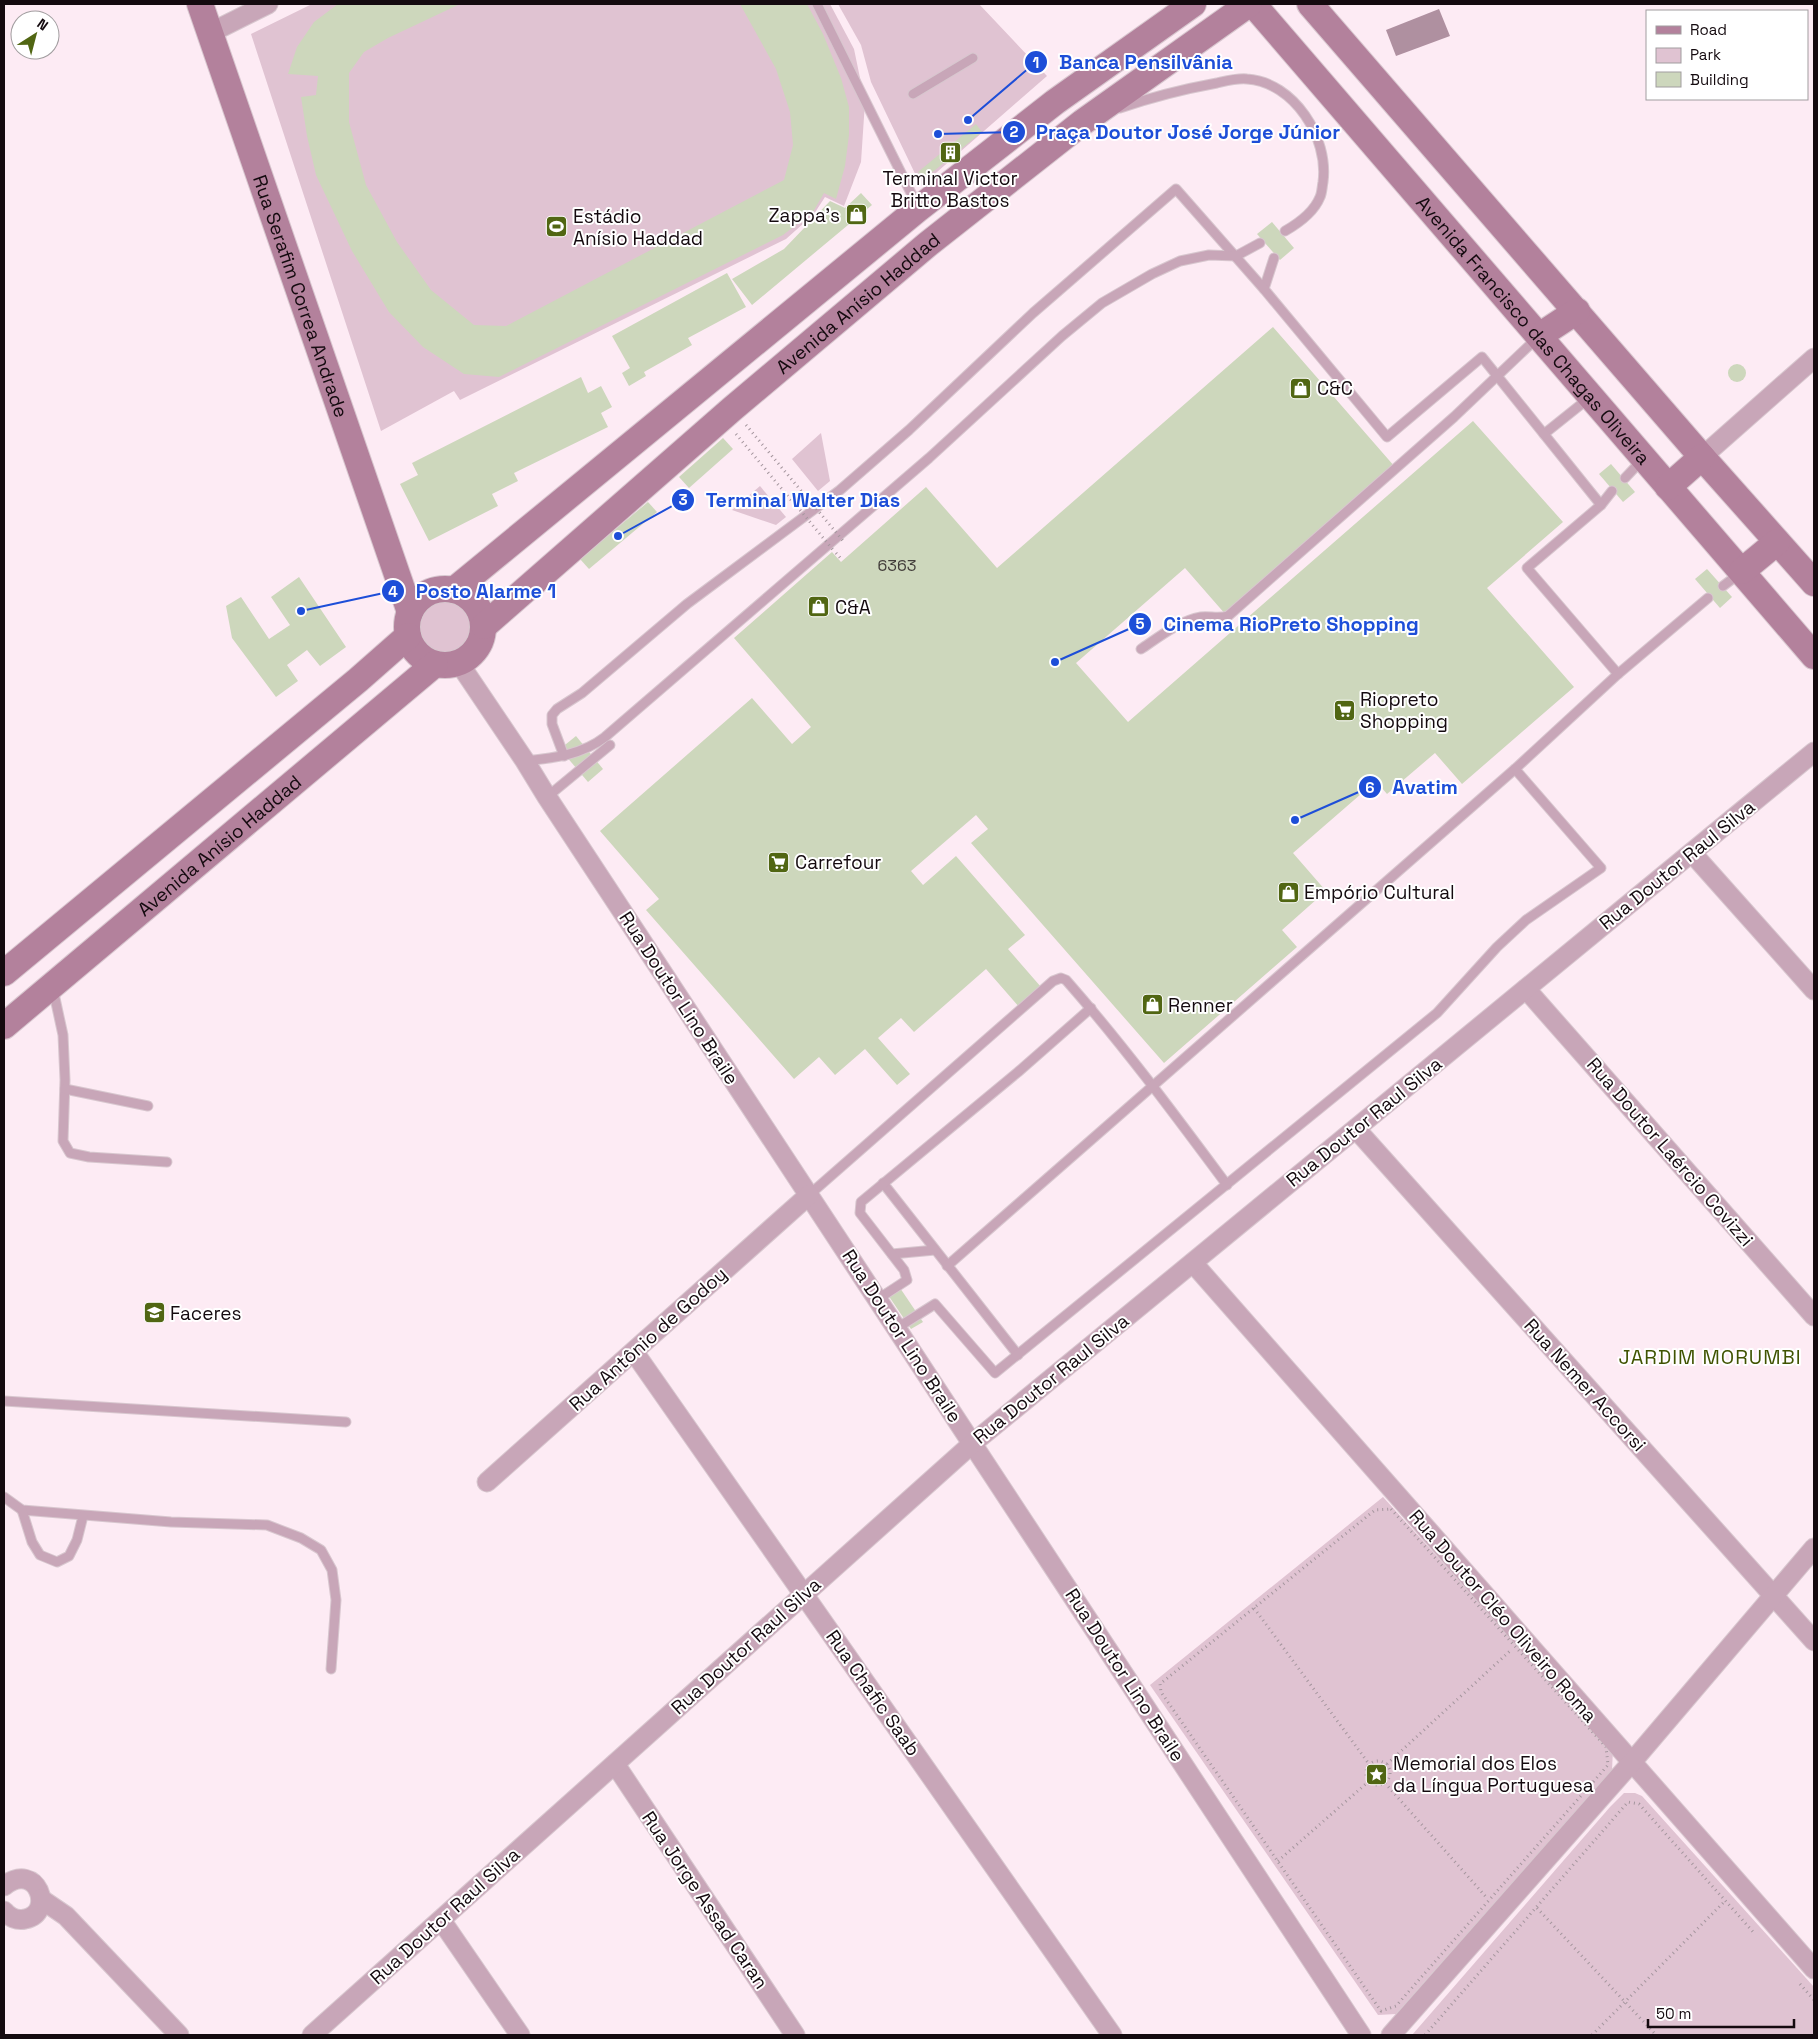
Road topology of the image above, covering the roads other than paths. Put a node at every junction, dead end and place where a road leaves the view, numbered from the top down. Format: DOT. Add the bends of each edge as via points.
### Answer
graph roads {
  1 [pos="200,4"];
  2 [pos="268,4"];
  3 [pos="817,4"];
  4 [pos="1193,4"];
  5 [pos="1251,4"];
  6 [pos="1310,4"];
  7 [pos="210,33"];
  8 [pos="973,58"];
  9 [pos="913,94"];
  10 [pos="1394,101"];
  11 [pos="1083,122"];
  12 [pos="1362,130"];
  13 [pos="912,214"];
  14 [pos="1288,233"];
  15 [pos="1260,243"];
  16 [pos="928,244"];
  17 [pos="1236,256"];
  18 [pos="1274,258"];
  19 [pos="1264,289"];
  20 [pos="1577,311"];
  21 [pos="1539,336"];
  22 [pos="1814,358"];
  23 [pos="1497,376"];
  24 [pos="1590,397"];
  25 [pos="1544,434"];
  26 [pos="1702,457"];
  27 [pos="1643,459"];
  28 [pos="1625,478"];
  29 [pos="1668,487"];
  30 [pos="1612,491"];
  31 [pos="1600,505"];
  32 [pos="1777,542"];
  33 [pos="1733,579"];
  34 [pos="1814,583"];
  35 [pos="454,590"];
  36 [pos="1708,598"];
  37 [pos="410,609"];
  38 [pos="484,626"];
  39 [pos="1141,649"];
  40 [pos="1814,656"];
  41 [pos="447,664"];
  42 [pos="1618,674"];
  43 [pos="610,745"];
  44 [pos="1814,752"];
  45 [pos="564,756"];
  46 [pos="525,761"];
  47 [pos="1515,769"];
  48 [pos="547,797"];
  49 [pos="1692,853"];
  50 [pos="48,937"];
  51 [pos="72,968"];
  52 [pos="4,974"];
  53 [pos="52,984"];
  54 [pos="1526,989"];
  55 [pos="1814,990"];
  56 [pos="1091,1008"];
  57 [pos="4,1026"];
  58 [pos="1153,1085"];
  59 [pos="65,1089"];
  60 [pos="148,1106"];
  61 [pos="1356,1129"];
  62 [pos="167,1162"];
  63 [pos="883,1183"];
  64 [pos="1226,1185"];
  65 [pos="809,1195"];
  66 [pos="934,1250"];
  67 [pos="892,1254"];
  68 [pos="1193,1263"];
  69 [pos="947,1266"];
  70 [pos="878,1299"];
  71 [pos="1814,1316"];
  72 [pos="897,1328"];
  73 [pos="634,1352"];
  74 [pos="1018,1355"];
  75 [pos="4,1401"];
  76 [pos="346,1422"];
  77 [pos="973,1443"];
  78 [pos="487,1482"];
  79 [pos="4,1498"];
  80 [pos="22,1510"];
  81 [pos="83,1516"];
  82 [pos="1814,1548"];
  83 [pos="803,1594"];
  84 [pos="1774,1596"];
  85 [pos="1814,1641"];
  86 [pos="331,1669"];
  87 [pos="1632,1762"];
  88 [pos="615,1764"];
  89 [pos="5,1883"];
  90 [pos="40,1904"];
  91 [pos="6,1916"];
  92 [pos="441,1920"];
  93 [pos="1814,1969"];
  94 [pos="179,2035"];
  95 [pos="312,2035"];
  96 [pos="520,2035"];
  97 [pos="794,2035"];
  98 [pos="1112,2035"];
  99 [pos="1361,2035"];
  100 [pos="1390,2035"];
  1 -- 7 [label="main road, Rua Serafim Correa Andrade"];
  2 -- 7 [label="street"];
  3 -- 13 [label="lane"];
  4 -- 13 [label="main road, Avenida Anísio Haddad" via="1055,102"];
  5 -- 11 [label="main road, Avenida Anísio Haddad"];
  5 -- 12 [label="main road, Avenida Francisco das Chagas Oliveira"];
  6 -- 10 [label="main road"];
  7 -- 37 [label="main road, Rua Serafim Correa Andrade"];
  8 -- 9 [label="lane"];
  10 -- 12 [label="main road"];
  10 -- 20 [label="main road"];
  11 -- 14 [label="lane" via="1139,101 1232,80 1247,78 1281,91 1297,104 1310,122 1319,139 1325,169 1321,196 1309,214"];
  11 -- 16 [label="main road, Avenida Anísio Haddad"];
  12 -- 21 [label="main road, Avenida Francisco das Chagas Oliveira"];
  13 -- 16 [label="main road"];
  13 -- 35 [label="main road, Avenida Anísio Haddad"];
  15 -- 17 [label="lane"];
  16 -- 38 [label="main road, Avenida Anísio Haddad" via="727,413"];
  17 -- 19 [label="lane"];
  17 -- 45 [label="lane" via="1180,261 1102,303 929,458 605,738"];
  17 -- 45 [label="lane" via="1176,190 1033,313 840,490 687,604 582,693 557,709 552,715 552,724"];
  18 -- 19 [label="lane"];
  19 -- 23 [label="lane" via="1387,437 1482,357"];
  20 -- 21 [label="main road"];
  20 -- 26 [label="main road"];
  21 -- 23 [label="lane"];
  21 -- 24 [label="main road, Avenida Francisco das Chagas Oliveira"];
  22 -- 26 [label="street"];
  23 -- 25 [label="lane"];
  23 -- 39 [label="lane" via="1228,616 1201,617 1177,626"];
  24 -- 25 [label="lane"];
  24 -- 27 [label="main road, Avenida Francisco das Chagas Oliveira"];
  25 -- 31 [label="lane"];
  26 -- 29 [label="main road"];
  26 -- 32 [label="main road"];
  27 -- 28 [label="lane"];
  27 -- 29 [label="main road, Avenida Francisco das Chagas Oliveira"];
  29 -- 33 [label="main road, Avenida Francisco das Chagas Oliveira"];
  30 -- 31 [label="lane"];
  31 -- 42 [label="lane" via="1526,568"];
  32 -- 33 [label="main road"];
  32 -- 34 [label="main road"];
  33 -- 40 [label="main road, Avenida Francisco das Chagas Oliveira"];
  35 -- 37 [label="main road" via="431,592"];
  35 -- 38 [label="main road" via="475,603"];
  36 -- 42 [label="lane"];
  37 -- 41 [label="main road" via="414,648 423,658"];
  37 -- 50 [label="main road, Avenida Anísio Haddad" via="358,680"];
  38 -- 41 [label="main road" via="477,649 469,658"];
  41 -- 46 [label="street, Rua Doutor Lino Braile"];
  41 -- 51 [label="main road, Avenida Anísio Haddad"];
  42 -- 47 [label="lane"];
  43 -- 48 [label="lane"];
  44 -- 49 [label="street, Rua Doutor Raul Silva"];
  45 -- 46 [label="lane"];
  46 -- 48 [label="street, Rua Doutor Lino Braile"];
  47 -- 58 [label="lane"];
  47 -- 64 [label="lane" via="1601,868 1526,920 1437,1013"];
  48 -- 65 [label="street, Rua Doutor Lino Braile"];
  49 -- 54 [label="street, Rua Doutor Raul Silva"];
  49 -- 55 [label="street"];
  50 -- 51 [label="main road"];
  50 -- 52 [label="main road, Avenida Anísio Haddad"];
  51 -- 53 [label="main road, Avenida Anísio Haddad"];
  53 -- 57 [label="main road, Avenida Anísio Haddad"];
  53 -- 59 [label="lane" via="63,1035"];
  54 -- 61 [label="street, Rua Doutor Raul Silva"];
  54 -- 71 [label="street, Rua Doutor Laércio Covizzi"];
  56 -- 58 [label="lane"];
  56 -- 63 [label="lane"];
  56 -- 65 [label="lane" via="1066,980 1053,981"];
  58 -- 64 [label="lane"];
  58 -- 69 [label="lane"];
  59 -- 60 [label="lane"];
  59 -- 62 [label="lane" via="63,1141 70,1153 89,1158"];
  61 -- 68 [label="street, Rua Doutor Raul Silva"];
  61 -- 84 [label="street, Rua Nemer Accorsi"];
  63 -- 66 [label="lane"];
  63 -- 67 [label="lane" via="861,1202 860,1213"];
  64 -- 74 [label="lane"];
  65 -- 70 [label="street, Rua Doutor Lino Braile"];
  65 -- 73 [label="street, Rua Antônio de Godoy"];
  66 -- 67 [label="lane"];
  66 -- 69 [label="lane"];
  67 -- 70 [label="lane" via="907,1280"];
  68 -- 77 [label="street, Rua Doutor Raul Silva"];
  68 -- 87 [label="street, Rua Doutor Cléo Oliveiro Roma"];
  69 -- 74 [label="lane"];
  70 -- 72 [label="street, Rua Doutor Lino Braile"];
  72 -- 74 [label="lane" via="935,1304 995,1373"];
  72 -- 77 [label="street, Rua Doutor Lino Braile"];
  73 -- 78 [label="street, Rua Antônio de Godoy"];
  73 -- 83 [label="street, Rua Chafic Saab"];
  75 -- 76 [label="lane"];
  77 -- 83 [label="street, Rua Doutor Raul Silva"];
  77 -- 99 [label="street, Rua Doutor Lino Braile"];
  79 -- 80 [label="lane"];
  80 -- 81 [label="lane"];
  80 -- 81 [label="lane" via="32,1542 40,1555 57,1562 69,1556"];
  81 -- 86 [label="lane" via="267,1525 321,1550 332,1570 336,1600"];
  82 -- 84 [label="street"];
  83 -- 88 [label="street, Rua Doutor Raul Silva"];
  83 -- 98 [label="street, Rua Chafic Saab"];
  84 -- 85 [label="street, Rua Nemer Accorsi"];
  84 -- 87 [label="street"];
  87 -- 93 [label="street, Rua Doutor Cléo Oliveiro Roma"];
  87 -- 100 [label="street"];
  88 -- 92 [label="street, Rua Doutor Raul Silva"];
  88 -- 97 [label="street, Rua Jorge Assad Caran"];
  89 -- 90 [label="street" via="20,1878 35,1884 40,1891"];
  90 -- 91 [label="street" via="32,1916 24,1920"];
  90 -- 94 [label="street" via="66,1916"];
  92 -- 95 [label="street, Rua Doutor Raul Silva"];
  92 -- 96 [label="street"];
}
